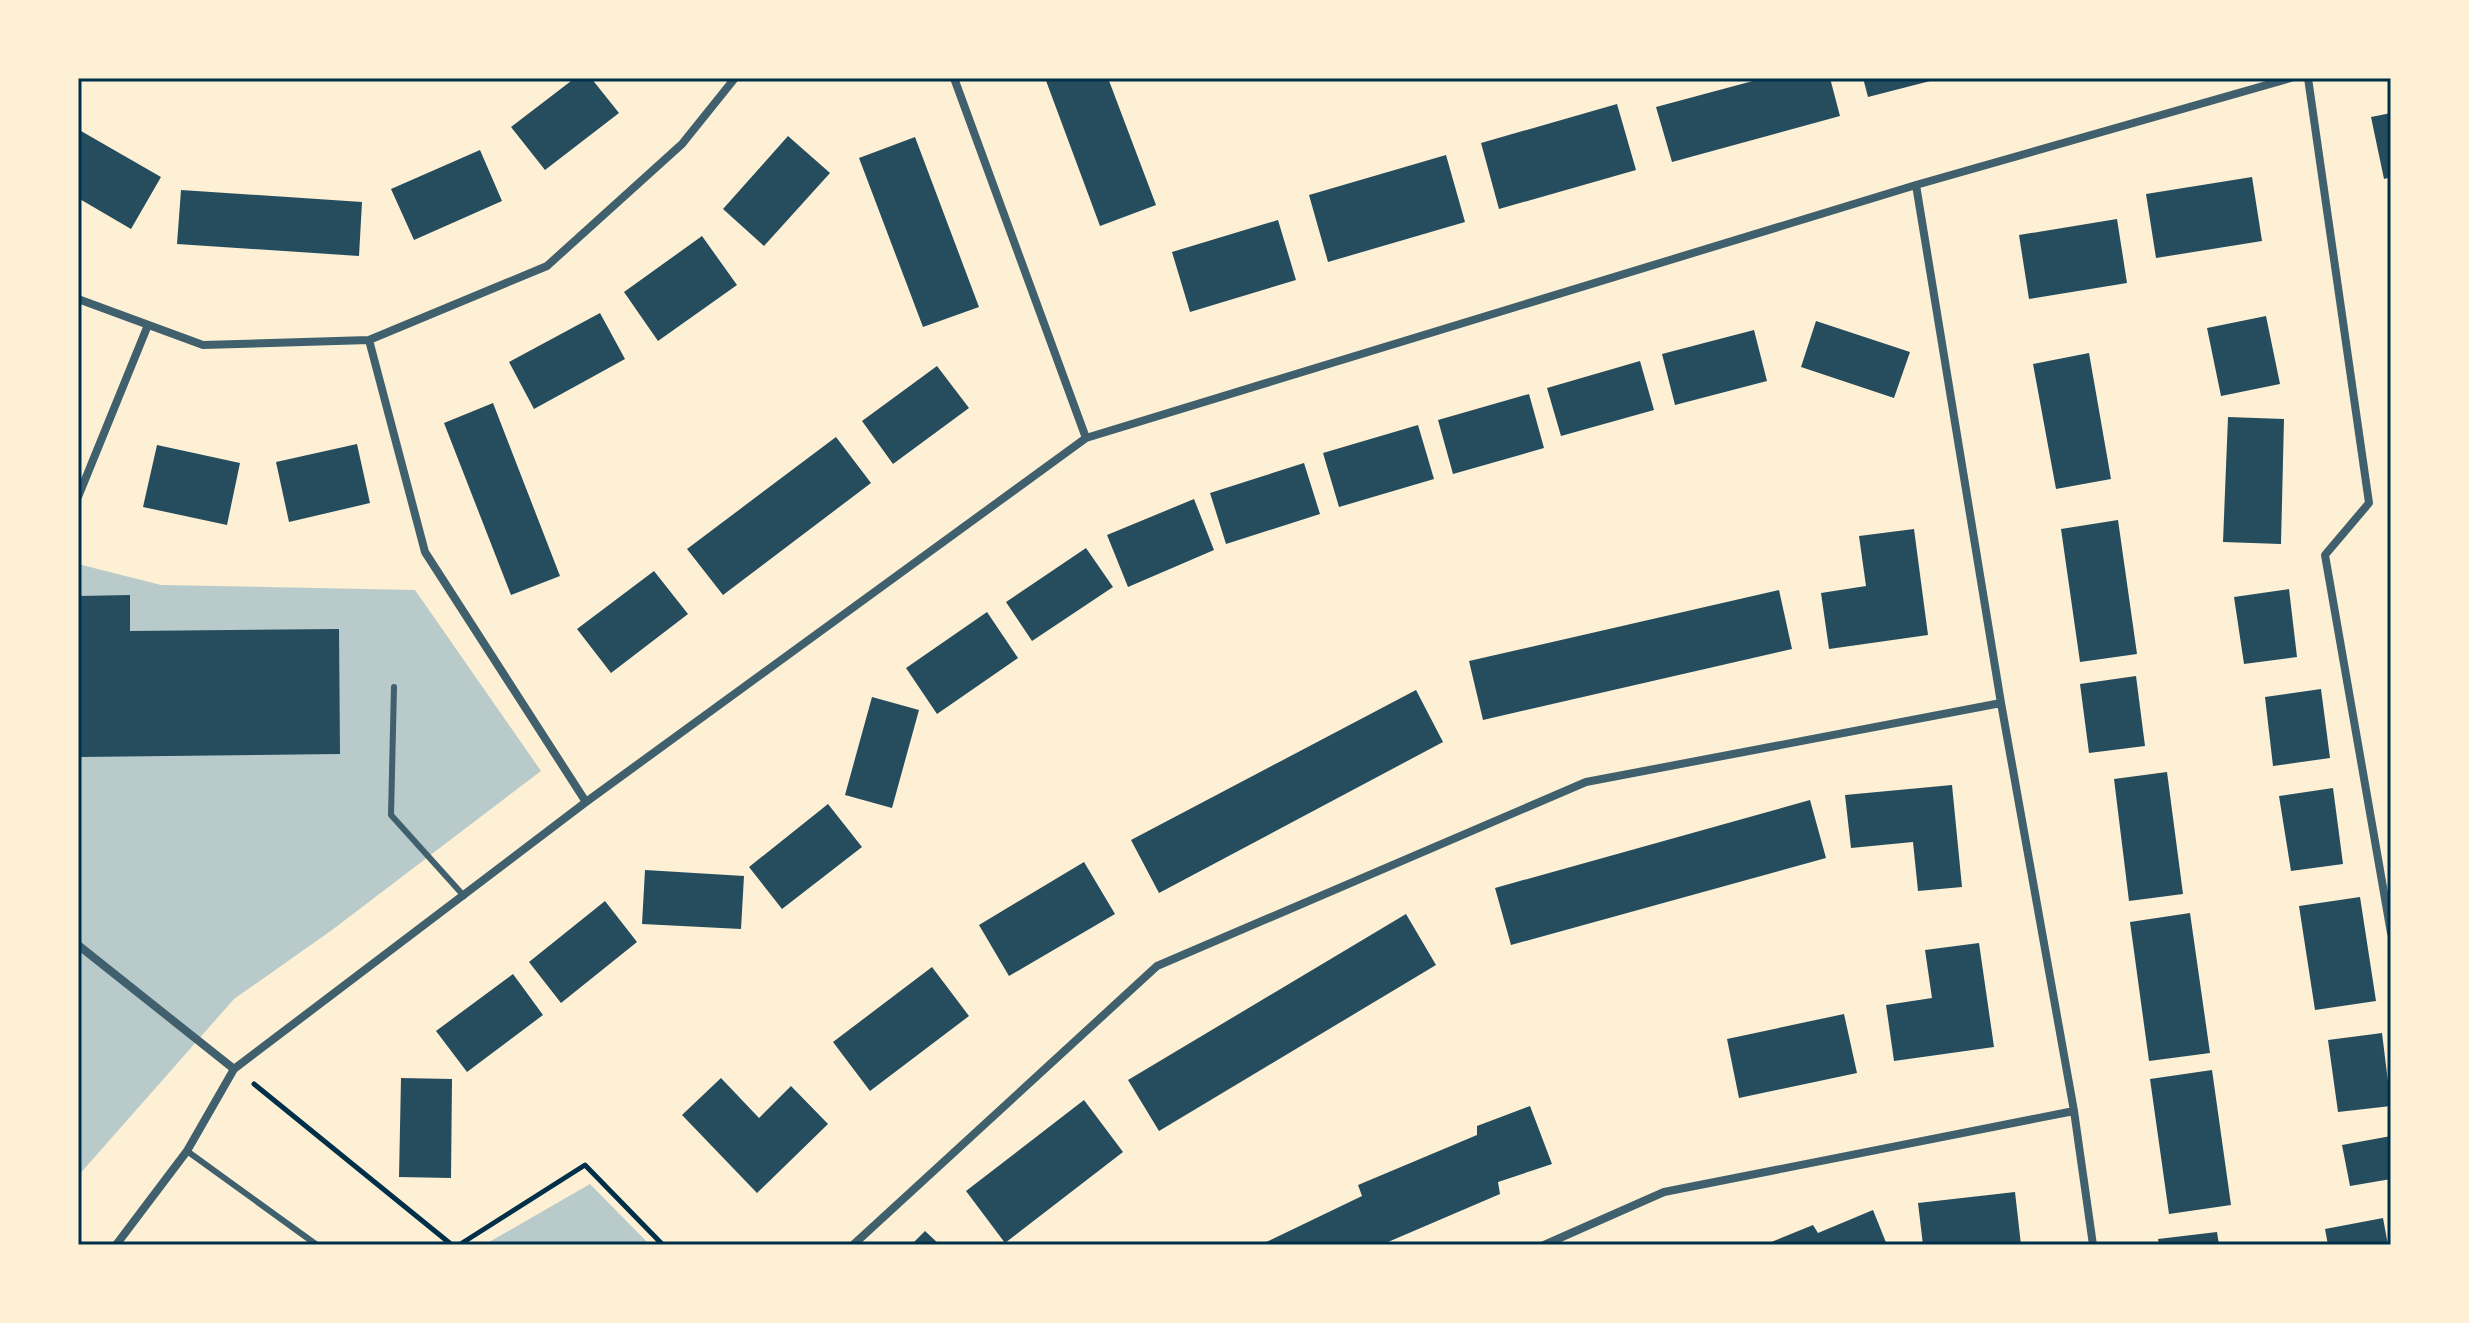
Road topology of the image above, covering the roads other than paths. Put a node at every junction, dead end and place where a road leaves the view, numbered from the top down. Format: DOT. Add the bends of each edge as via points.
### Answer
graph roads {
  1 [pos="735,78"];
  2 [pos="954,78"];
  3 [pos="2291,78"];
  4 [pos="2308,78"];
  5 [pos="1916,185"];
  6 [pos="78,299"];
  7 [pos="148,325"];
  8 [pos="369,340"];
  9 [pos="1086,438"];
  10 [pos="78,497"];
  11 [pos="394,687"];
  12 [pos="2001,703"];
  13 [pos="586,802"];
  14 [pos="464,896"];
  15 [pos="2391,933"];
  16 [pos="78,945"];
  17 [pos="234,1069"];
  18 [pos="2074,1111"];
  19 [pos="187,1151"];
  20 [pos="116,1245"];
  21 [pos="317,1245"];
  22 [pos="853,1245"];
  23 [pos="1544,1245"];
  24 [pos="2093,1245"];
  1 -- 8 [label="street" via="682,144 547,266"];
  2 -- 9 [label="street"];
  3 -- 5 [label="street"];
  4 -- 15 [label="street" via="2369,503 2325,555"];
  5 -- 9 [label="street"];
  5 -- 12 [label="street"];
  6 -- 7 [label="street"];
  7 -- 8 [label="street" via="203,345"];
  7 -- 10 [label="street"];
  8 -- 13 [label="street" via="425,552"];
  9 -- 13 [label="street"];
  11 -- 14 [label="lane" via="391,815"];
  12 -- 18 [label="street"];
  12 -- 22 [label="street" via="1586,782 1157,966"];
  13 -- 14 [label="street"];
  14 -- 17 [label="street"];
  16 -- 17 [label="street"];
  17 -- 19 [label="street"];
  18 -- 23 [label="street" via="1664,1192"];
  18 -- 24 [label="street"];
  19 -- 20 [label="street"];
  19 -- 21 [label="lane"];
}
